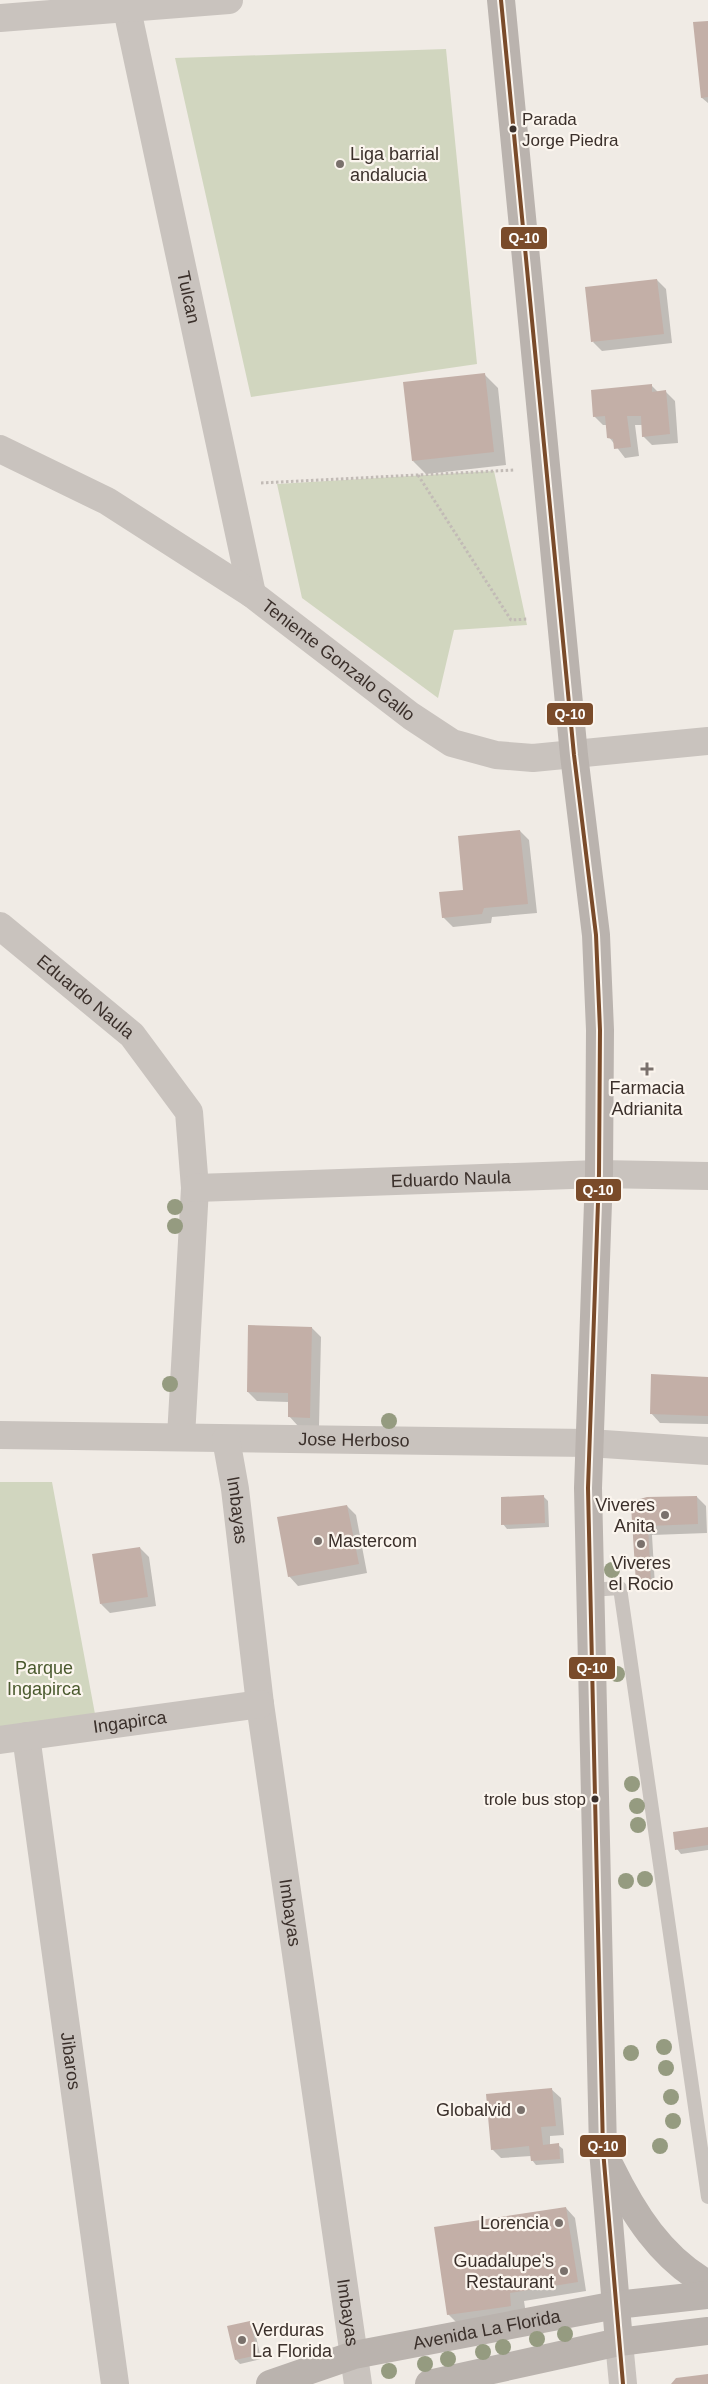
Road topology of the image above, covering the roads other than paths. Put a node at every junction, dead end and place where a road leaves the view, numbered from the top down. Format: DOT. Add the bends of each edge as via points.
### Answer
graph roads {
  1 [pos="228,0"];
  2 [pos="501,0"];
  3 [pos="126,4"];
  4 [pos="0,18"];
  5 [pos="0,449"];
  6 [pos="252,594"];
  7 [pos="708,741"];
  8 [pos="574,755"];
  9 [pos="0,926"];
  10 [pos="599,1174"];
  11 [pos="708,1176"];
  12 [pos="195,1188"];
  13 [pos="0,1435"];
  14 [pos="181,1438"];
  15 [pos="226,1439"];
  16 [pos="589,1443"];
  17 [pos="708,1451"];
  18 [pos="590,1590"];
  19 [pos="260,1704"];
  20 [pos="13,1738"];
  21 [pos="603,2150"];
  22 [pos="708,2197"];
  23 [pos="708,2284"];
  24 [pos="708,2295"];
  25 [pos="616,2305"];
  26 [pos="708,2331"];
  27 [pos="619,2342"];
  28 [pos="354,2355"];
  29 [pos="115,2384"];
  30 [pos="270,2384"];
  31 [pos="358,2384"];
  32 [pos="429,2384"];
  33 [pos="623,2384"];
  1 -- 3 [label="street"];
  2 -- 8 [label="main road"];
  3 -- 4 [label="street"];
  3 -- 6 [label="street, Tulcan"];
  5 -- 6 [label="street, Teniente Gonzalo Gallo" via="107,501"];
  6 -- 8 [label="street, Teniente Gonzalo Gallo" via="411,716 452,743 496,755 533,758"];
  7 -- 8 [label="street, Teniente Gonzalo Gallo"];
  8 -- 10 [label="main road" via="596,935 600,1030"];
  9 -- 12 [label="street, Eduardo Naula" via="138,1043 189,1112"];
  10 -- 11 [label="street, Eduardo Naula"];
  10 -- 12 [label="street, Eduardo Naula"];
  10 -- 16 [label="main road"];
  12 -- 14 [label="street, Eduardo Naula"];
  13 -- 14 [label="street, Jose Herboso"];
  14 -- 15 [label="street, Jose Herboso"];
  15 -- 16 [label="street, Jose Herboso"];
  15 -- 19 [label="street, Imbayas" via="235,1489"];
  16 -- 17 [label="street, Jose Herboso"];
  16 -- 18 [label="main road"];
  18 -- 21 [label="main road"];
  18 -- 22 [label="lane" via="620,1588"];
  19 -- 20 [label="street, Ingapirca"];
  19 -- 28 [label="street, Imbayas"];
  20 -- 29 [label="street, Jibaros"];
  21 -- 23 [label="main road" via="628,2203 643,2225 673,2258"];
  21 -- 25 [label="main road"];
  24 -- 25 [label="main road, Avenida La Florida"];
  25 -- 27 [label="main road"];
  25 -- 28 [label="main road, Avenida La Florida"];
  26 -- 27 [label="main road"];
  27 -- 32 [label="main road"];
  27 -- 33 [label="street"];
  28 -- 30 [label="main road, Avenida La Florida"];
  28 -- 31 [label="street, Imbayas"];
}
